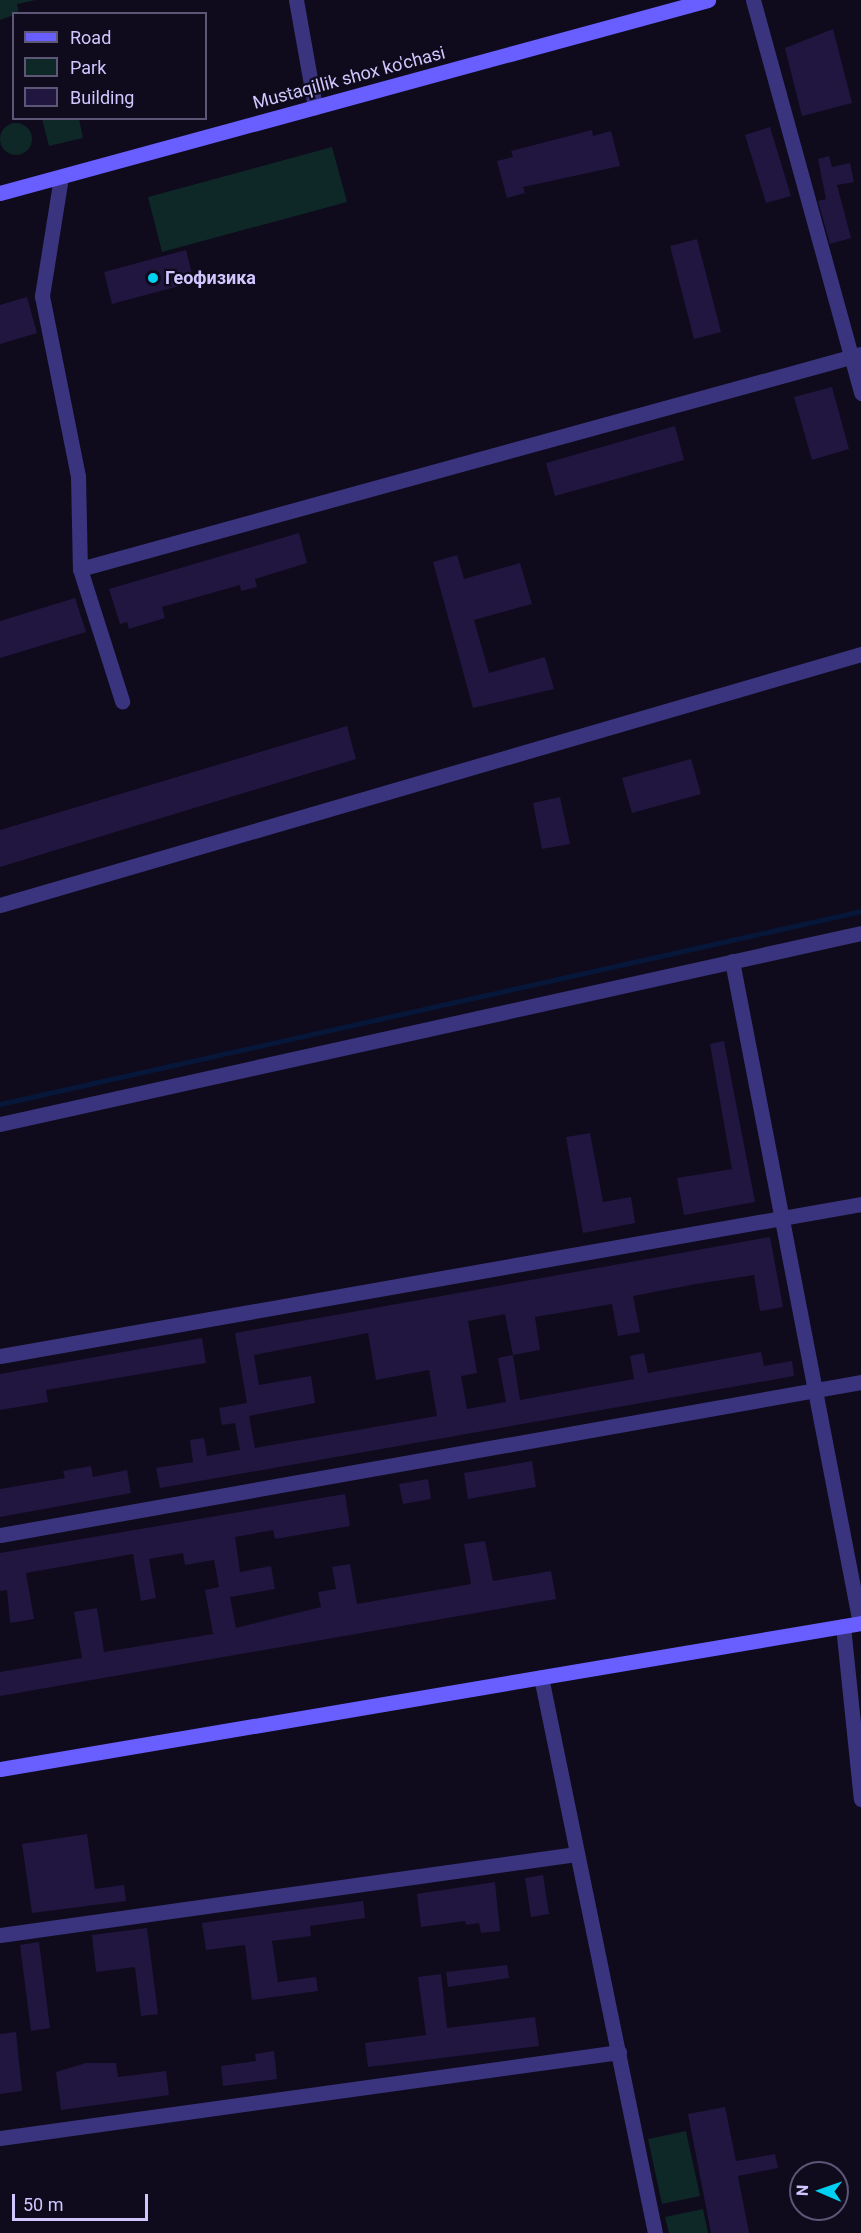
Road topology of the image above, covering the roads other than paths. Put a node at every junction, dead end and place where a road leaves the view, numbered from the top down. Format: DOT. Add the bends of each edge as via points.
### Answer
graph roads {
  1 [pos="296,0"];
  2 [pos="708,0"];
  3 [pos="753,0"];
  4 [pos="315,107"];
  5 [pos="61,177"];
  6 [pos="0,193"];
  7 [pos="856,355"];
  8 [pos="861,393"];
  9 [pos="80,569"];
  10 [pos="861,654"];
  11 [pos="122,701"];
  12 [pos="0,905"];
  13 [pos="861,933"];
  14 [pos="732,961"];
  15 [pos="0,1124"];
  16 [pos="861,1204"];
  17 [pos="782,1218"];
  18 [pos="0,1356"];
  19 [pos="861,1382"];
  20 [pos="815,1390"];
  21 [pos="0,1535"];
  22 [pos="861,1623"];
  23 [pos="843,1626"];
  24 [pos="541,1677"];
  25 [pos="0,1769"];
  26 [pos="861,1799"];
  27 [pos="576,1854"];
  28 [pos="0,1935"];
  29 [pos="619,2052"];
  30 [pos="0,2138"];
  31 [pos="655,2233"];
  1 -- 4 [label="street"];
  2 -- 4 [label="street, Mustaqillik shox ko'chasi"];
  3 -- 7 [label="street"];
  4 -- 5 [label="street, Mustaqillik shox ko'chasi"];
  5 -- 6 [label="street, Mustaqillik shox ko'chasi"];
  5 -- 9 [label="street" via="42,296 78,476"];
  7 -- 8 [label="street"];
  7 -- 9 [label="street"];
  9 -- 11 [label="street"];
  10 -- 12 [label="street"];
  13 -- 14 [label="street"];
  14 -- 15 [label="street"];
  14 -- 17 [label="street"];
  16 -- 17 [label="street"];
  17 -- 18 [label="street"];
  17 -- 20 [label="street"];
  19 -- 20 [label="street"];
  20 -- 21 [label="street"];
  20 -- 22 [label="street"];
  22 -- 23 [label="street"];
  23 -- 24 [label="street"];
  23 -- 26 [label="street"];
  24 -- 25 [label="street"];
  24 -- 27 [label="street"];
  27 -- 28 [label="street"];
  27 -- 29 [label="street"];
  29 -- 30 [label="street"];
  29 -- 31 [label="street"];
}
